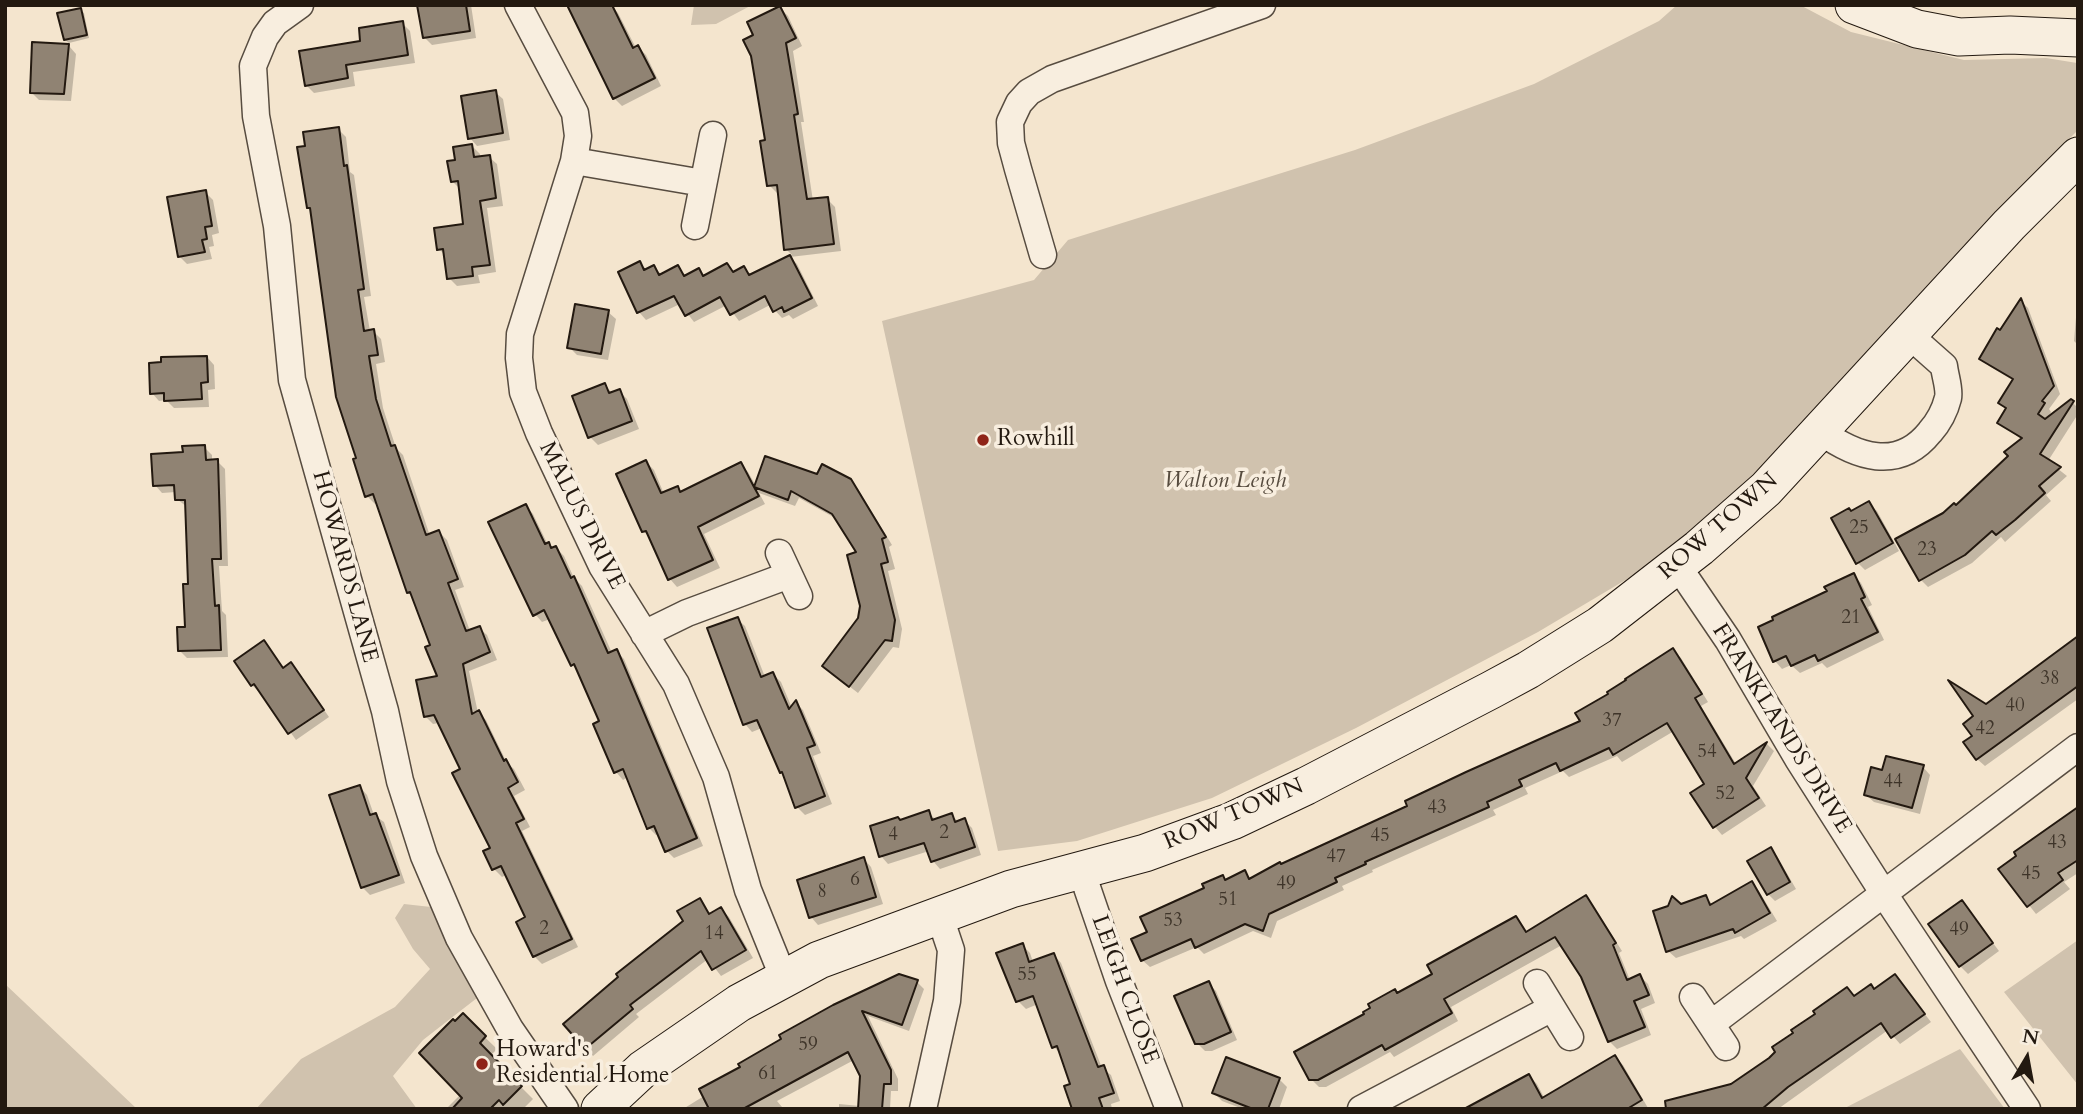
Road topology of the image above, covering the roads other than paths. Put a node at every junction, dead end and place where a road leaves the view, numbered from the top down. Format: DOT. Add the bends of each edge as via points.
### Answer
graph roads {
  1 [pos="300,5"];
  2 [pos="518,5"];
  3 [pos="1262,5"];
  4 [pos="1854,5"];
  5 [pos="2078,38"];
  6 [pos="713,135"];
  7 [pos="2078,156"];
  8 [pos="574,161"];
  9 [pos="703,183"];
  10 [pos="695,226"];
  11 [pos="1043,255"];
  12 [pos="1909,335"];
  13 [pos="1820,431"];
  14 [pos="1676,565"];
  15 [pos="789,575"];
  16 [pos="644,634"];
  17 [pos="2078,747"];
  18 [pos="1081,870"];
  19 [pos="1884,894"];
  20 [pos="939,914"];
  21 [pos="784,979"];
  22 [pos="1537,983"];
  23 [pos="1693,997"];
  24 [pos="1552,1008"];
  25 [pos="1711,1024"];
  26 [pos="1570,1037"];
  27 [pos="1726,1047"];
  28 [pos="565,1109"];
  29 [pos="600,1109"];
  30 [pos="923,1109"];
  31 [pos="1169,1109"];
  32 [pos="1361,1109"];
  33 [pos="2027,1109"];
  1 -- 28 [label="street, HOWARDS LANE" via="275,23 253,66 292,380 424,856 459,939 510,1029"];
  2 -- 8 [label="street" via="575,113"];
  3 -- 11 [label="street" via="1052,79 1019,103 1010,122 1011,143"];
  4 -- 5 [label="street" via="1917,29 1959,37"];
  6 -- 9 [label="street"];
  7 -- 12 [label="street, ROW TOWN"];
  8 -- 9 [label="street"];
  8 -- 16 [label="street, MALUS DRIVE" via="520,334 523,392 602,566"];
  9 -- 10 [label="street"];
  12 -- 13 [label="street, ROW TOWN"];
  12 -- 13 [label="street" via="1944,366 1948,397 1936,425 1919,446 1899,456 1871,456 1844,449"];
  13 -- 14 [label="street, ROW TOWN" via="1766,489"];
  14 -- 18 [label="street, ROW TOWN" via="1600,625 1528,670 1317,780 1232,821 1145,853"];
  14 -- 19 [label="street, FRANKLANDS DRIVE" via="1728,640"];
  15 -- 16 [label="street"];
  16 -- 21 [label="street, MALUS DRIVE" via="676,684 716,777 748,890"];
  17 -- 19 [label="street"];
  18 -- 20 [label="street, ROW TOWN"];
  18 -- 31 [label="street, LEIGH CLOSE"];
  19 -- 25 [label="street"];
  19 -- 33 [label="street, FRANKLANDS DRIVE"];
  20 -- 21 [label="street, ROW TOWN" via="818,960"];
  20 -- 30 [label="street" via="951,950 947,1001"];
  21 -- 29 [label="street, ROW TOWN" via="739,1003 643,1069"];
  22 -- 24 [label="street"];
  23 -- 25 [label="street"];
  24 -- 26 [label="street"];
  24 -- 32 [label="street"];
  25 -- 27 [label="street"];
}
